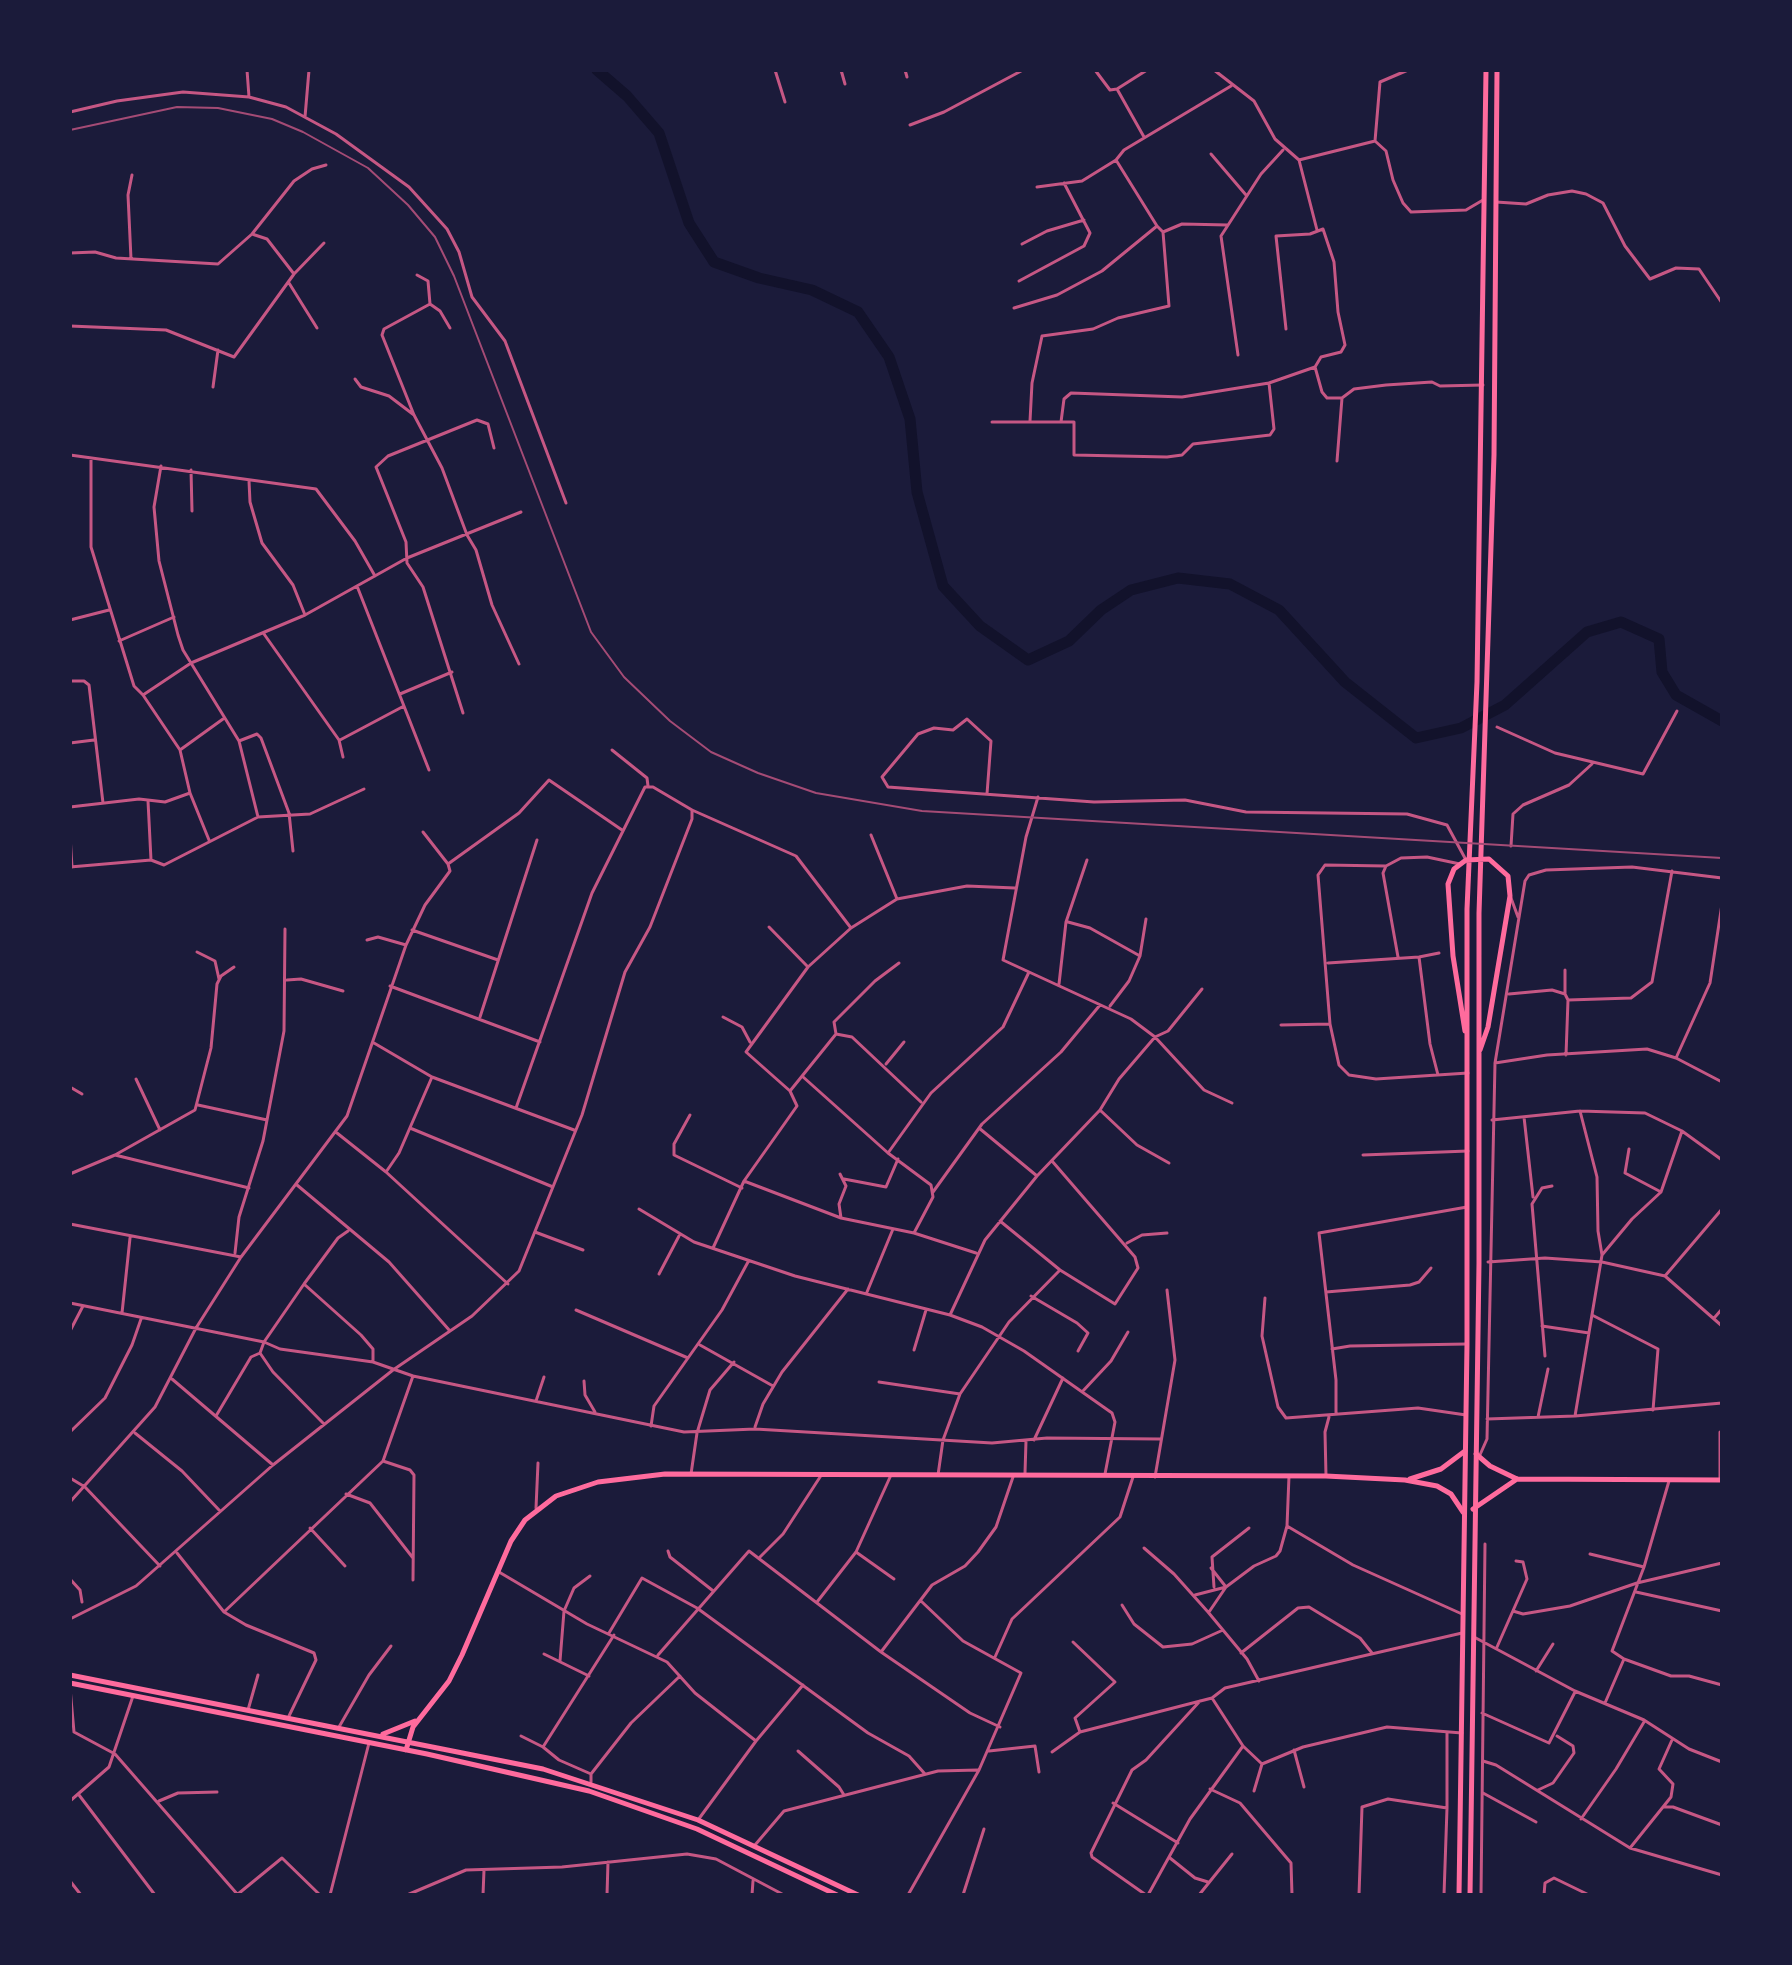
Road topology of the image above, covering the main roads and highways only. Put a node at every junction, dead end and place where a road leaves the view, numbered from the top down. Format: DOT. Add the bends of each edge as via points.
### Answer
graph roads {
  1 [pos="1486,70"];
  2 [pos="1497,70"];
  3 [pos="1468,1042"];
  4 [pos="1478,1054"];
  5 [pos="1465,1451"];
  6 [pos="1477,1455"];
  7 [pos="1517,1479"];
  8 [pos="1405,1480"];
  9 [pos="1721,1480"];
  10 [pos="1473,1509"];
  11 [pos="1463,1512"];
  12 [pos="70,1675"];
  13 [pos="70,1686"];
  14 [pos="419,1719"];
  15 [pos="374,1734"];
  16 [pos="408,1741"];
  17 [pos="406,1750"];
  18 [pos="717,1827"];
  19 [pos="714,1837"];
  20 [pos="1470,1878"];
  21 [pos="1459,1879"];
  22 [pos="824,1892"];
  23 [pos="837,1895"];
  24 [pos="858,1895"];
  25 [pos="1459,1895"];
  26 [pos="1470,1895"];
  1 -- 3 [label="main road"];
  2 -- 4 [label="main road" via="1494,455"];
  3 -- 4 [label="main road" via="1448,884 1463,862 1489,859 1508,876 1510,896 1488,1027"];
  3 -- 5 [label="main road"];
  4 -- 6 [label="main road"];
  5 -- 8 [label="main road" via="1441,1469"];
  5 -- 11 [label="main road"];
  6 -- 7 [label="main road"];
  6 -- 10 [label="main road"];
  7 -- 9 [label="main road"];
  7 -- 10 [label="main road"];
  8 -- 11 [label="main road" via="1443,1489"];
  8 -- 14 [label="main road" via="691,1474 598,1482 536,1508 511,1541 449,1681"];
  10 -- 20 [label="main road"];
  11 -- 21 [label="main road"];
  12 -- 15 [label="main road"];
  13 -- 17 [label="main road"];
  14 -- 15 [label="main road" via="395,1732"];
  14 -- 16 [label="main road"];
  15 -- 16 [label="main road"];
  16 -- 17 [label="main road"];
  16 -- 18 [label="main road" via="591,1782"];
  17 -- 19 [label="main road" via="589,1791"];
  18 -- 19 [label="main road"];
  18 -- 24 [label="main road"];
  19 -- 22 [label="main road"];
  20 -- 21 [label="main road"];
  20 -- 26 [label="main road"];
  21 -- 25 [label="main road"];
  22 -- 23 [label="main road"];
}
